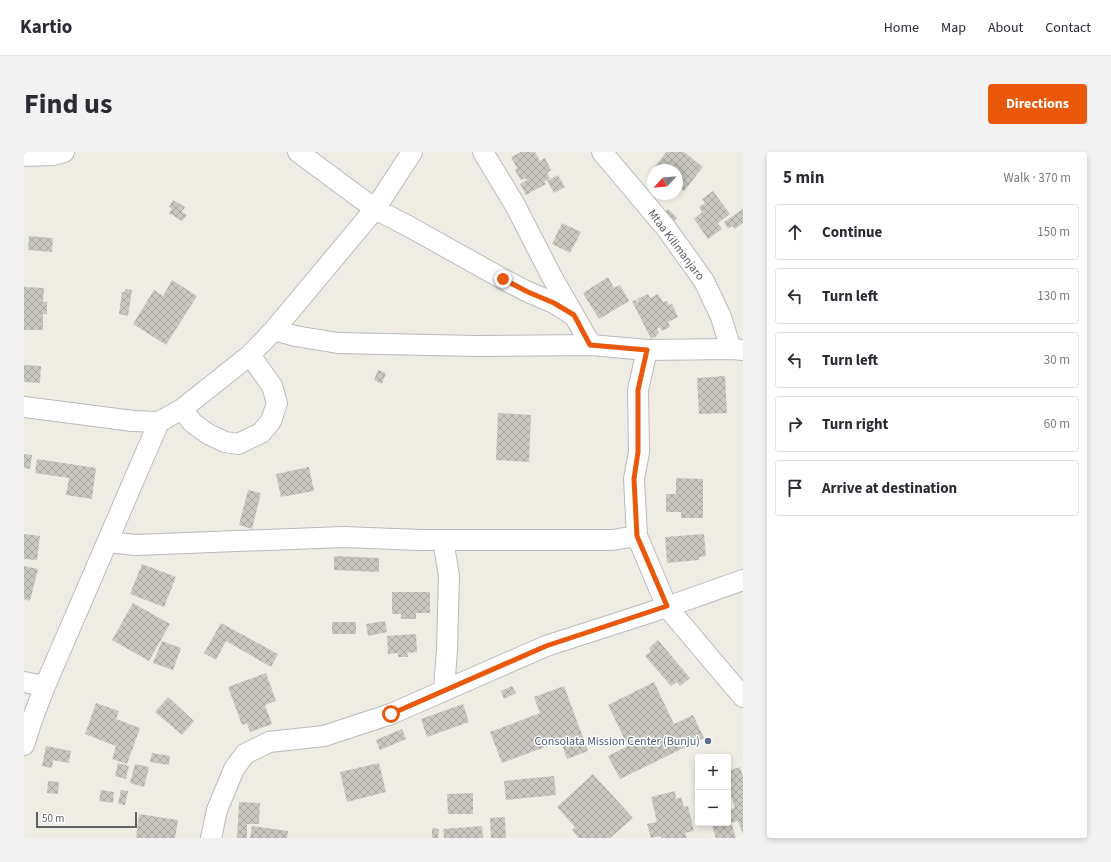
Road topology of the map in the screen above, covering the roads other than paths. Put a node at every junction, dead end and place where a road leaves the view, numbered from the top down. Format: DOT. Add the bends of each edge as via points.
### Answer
graph roads {
  1 [pos="64,152"];
  2 [pos="298,152"];
  3 [pos="412,152"];
  4 [pos="483,152"];
  5 [pos="602,152"];
  6 [pos="24,156"];
  7 [pos="375,209"];
  8 [pos="574,315"];
  9 [pos="274,330"];
  10 [pos="590,345"];
  11 [pos="737,349"];
  12 [pos="647,350"];
  13 [pos="250,355"];
  14 [pos="24,407"];
  15 [pos="182,409"];
  16 [pos="159,422"];
  17 [pos="637,536"];
  18 [pos="443,540"];
  19 [pos="107,542"];
  20 [pos="743,580"];
  21 [pos="667,606"];
  22 [pos="24,682"];
  23 [pos="45,686"];
  24 [pos="444,691"];
  25 [pos="743,697"];
  26 [pos="24,745"];
  27 [pos="211,838"];
  1 -- 6 [label="street"];
  2 -- 7 [label="street"];
  3 -- 7 [label="street"];
  4 -- 8 [label="street" via="515,205"];
  5 -- 11 [label="street, Mtaa Kilimanjaro" via="666,228 704,281"];
  7 -- 8 [label="street"];
  7 -- 9 [label="street"];
  8 -- 10 [label="street"];
  9 -- 10 [label="street" via="338,343"];
  9 -- 13 [label="street"];
  10 -- 12 [label="street"];
  11 -- 12 [label="street"];
  12 -- 17 [label="street" via="638,390 638,452 634,479"];
  13 -- 15 [label="street"];
  13 -- 15 [label="street" via="272,386 276,403 271,421 261,433 238,444 225,442 208,434"];
  14 -- 16 [label="street"];
  15 -- 16 [label="street"];
  16 -- 19 [label="street"];
  17 -- 18 [label="street" via="612,540"];
  17 -- 21 [label="street"];
  18 -- 19 [label="street" via="343,537 136,545"];
  18 -- 24 [label="street" via="448,576"];
  19 -- 23 [label="street"];
  20 -- 21 [label="street"];
  21 -- 24 [label="street" via="546,646"];
  21 -- 25 [label="street"];
  22 -- 23 [label="street"];
  23 -- 26 [label="street"];
  24 -- 27 [label="street" via="391,714 324,736 269,742 245,754 234,769 216,810"];
}
